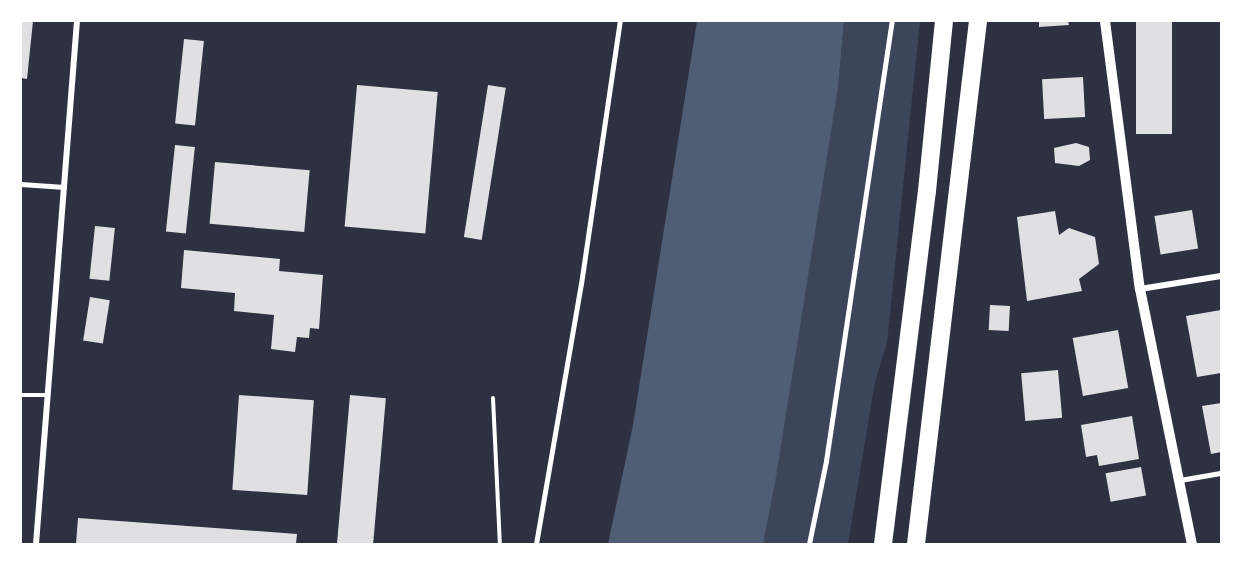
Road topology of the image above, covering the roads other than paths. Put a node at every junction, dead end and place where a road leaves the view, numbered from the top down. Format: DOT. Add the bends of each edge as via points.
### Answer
graph roads {
  1 [pos="77,21"];
  2 [pos="620,21"];
  3 [pos="892,21"];
  4 [pos="944,21"];
  5 [pos="978,21"];
  6 [pos="1105,21"];
  7 [pos="21,184"];
  8 [pos="64,187"];
  9 [pos="1221,276"];
  10 [pos="1140,289"];
  11 [pos="21,395"];
  12 [pos="48,395"];
  13 [pos="1221,473"];
  14 [pos="1178,481"];
  15 [pos="36,544"];
  16 [pos="536,544"];
  17 [pos="808,544"];
  18 [pos="883,544"];
  19 [pos="916,544"];
  20 [pos="1192,544"];
  1 -- 8 [label="street"];
  2 -- 16 [label="lane" via="581,284"];
  3 -- 17 [label="lane" via="826,461"];
  4 -- 18 [label="highway" via="913,317"];
  5 -- 19 [label="highway"];
  6 -- 10 [label="street"];
  7 -- 8 [label="lane"];
  8 -- 12 [label="street"];
  9 -- 10 [label="street"];
  10 -- 14 [label="street"];
  11 -- 12 [label="lane"];
  12 -- 15 [label="street"];
  13 -- 14 [label="lane"];
  14 -- 20 [label="street"];
}
